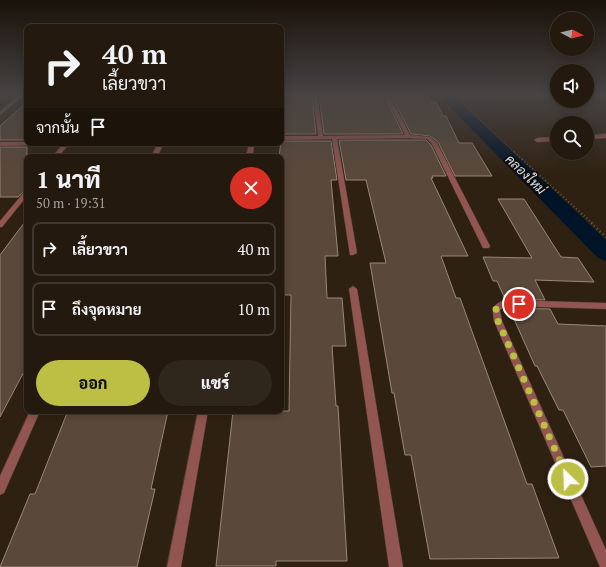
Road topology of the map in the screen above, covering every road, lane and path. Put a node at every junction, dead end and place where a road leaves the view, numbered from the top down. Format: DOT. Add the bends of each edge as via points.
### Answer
graph roads {
  1 [pos="319,121"];
  2 [pos="401,121"];
  3 [pos="480,121"];
  4 [pos="408,136"];
  5 [pos="606,136"];
  6 [pos="334,137"];
  7 [pos="594,137"];
  8 [pos="284,138"];
  9 [pos="321,138"];
  10 [pos="550,139"];
  11 [pos="537,140"];
  12 [pos="24,143"];
  13 [pos="0,144"];
  14 [pos="64,146"];
  15 [pos="58,154"];
  16 [pos="24,196"];
  17 [pos="0,225"];
  18 [pos="606,238"];
  19 [pos="486,246"];
  20 [pos="353,253"];
  21 [pos="353,289"];
  22 [pos="606,306"];
  23 [pos="34,414"];
  24 [pos="202,414"];
  25 [pos="0,489"];
  26 [pos="606,565"];
  27 [pos="174,567"];
  28 [pos="396,567"];
  1 -- 9 [label="street"];
  2 -- 4 [label="street"];
  3 -- 18 [label="path"];
  4 -- 6 [label="street"];
  4 -- 19 [label="street" via="428,138 434,143"];
  5 -- 7 [label="street"];
  6 -- 9 [label="street"];
  6 -- 20 [label="street"];
  8 -- 9 [label="street"];
  10 -- 11 [label="street"];
  12 -- 13 [label="street"];
  14 -- 15 [label="street"];
  16 -- 17 [label="street"];
  21 -- 28 [label="street"];
  22 -- 26 [label="street" via="504,303 496,309 498,321"];
  23 -- 25 [label="street"];
  24 -- 27 [label="street"];
}
